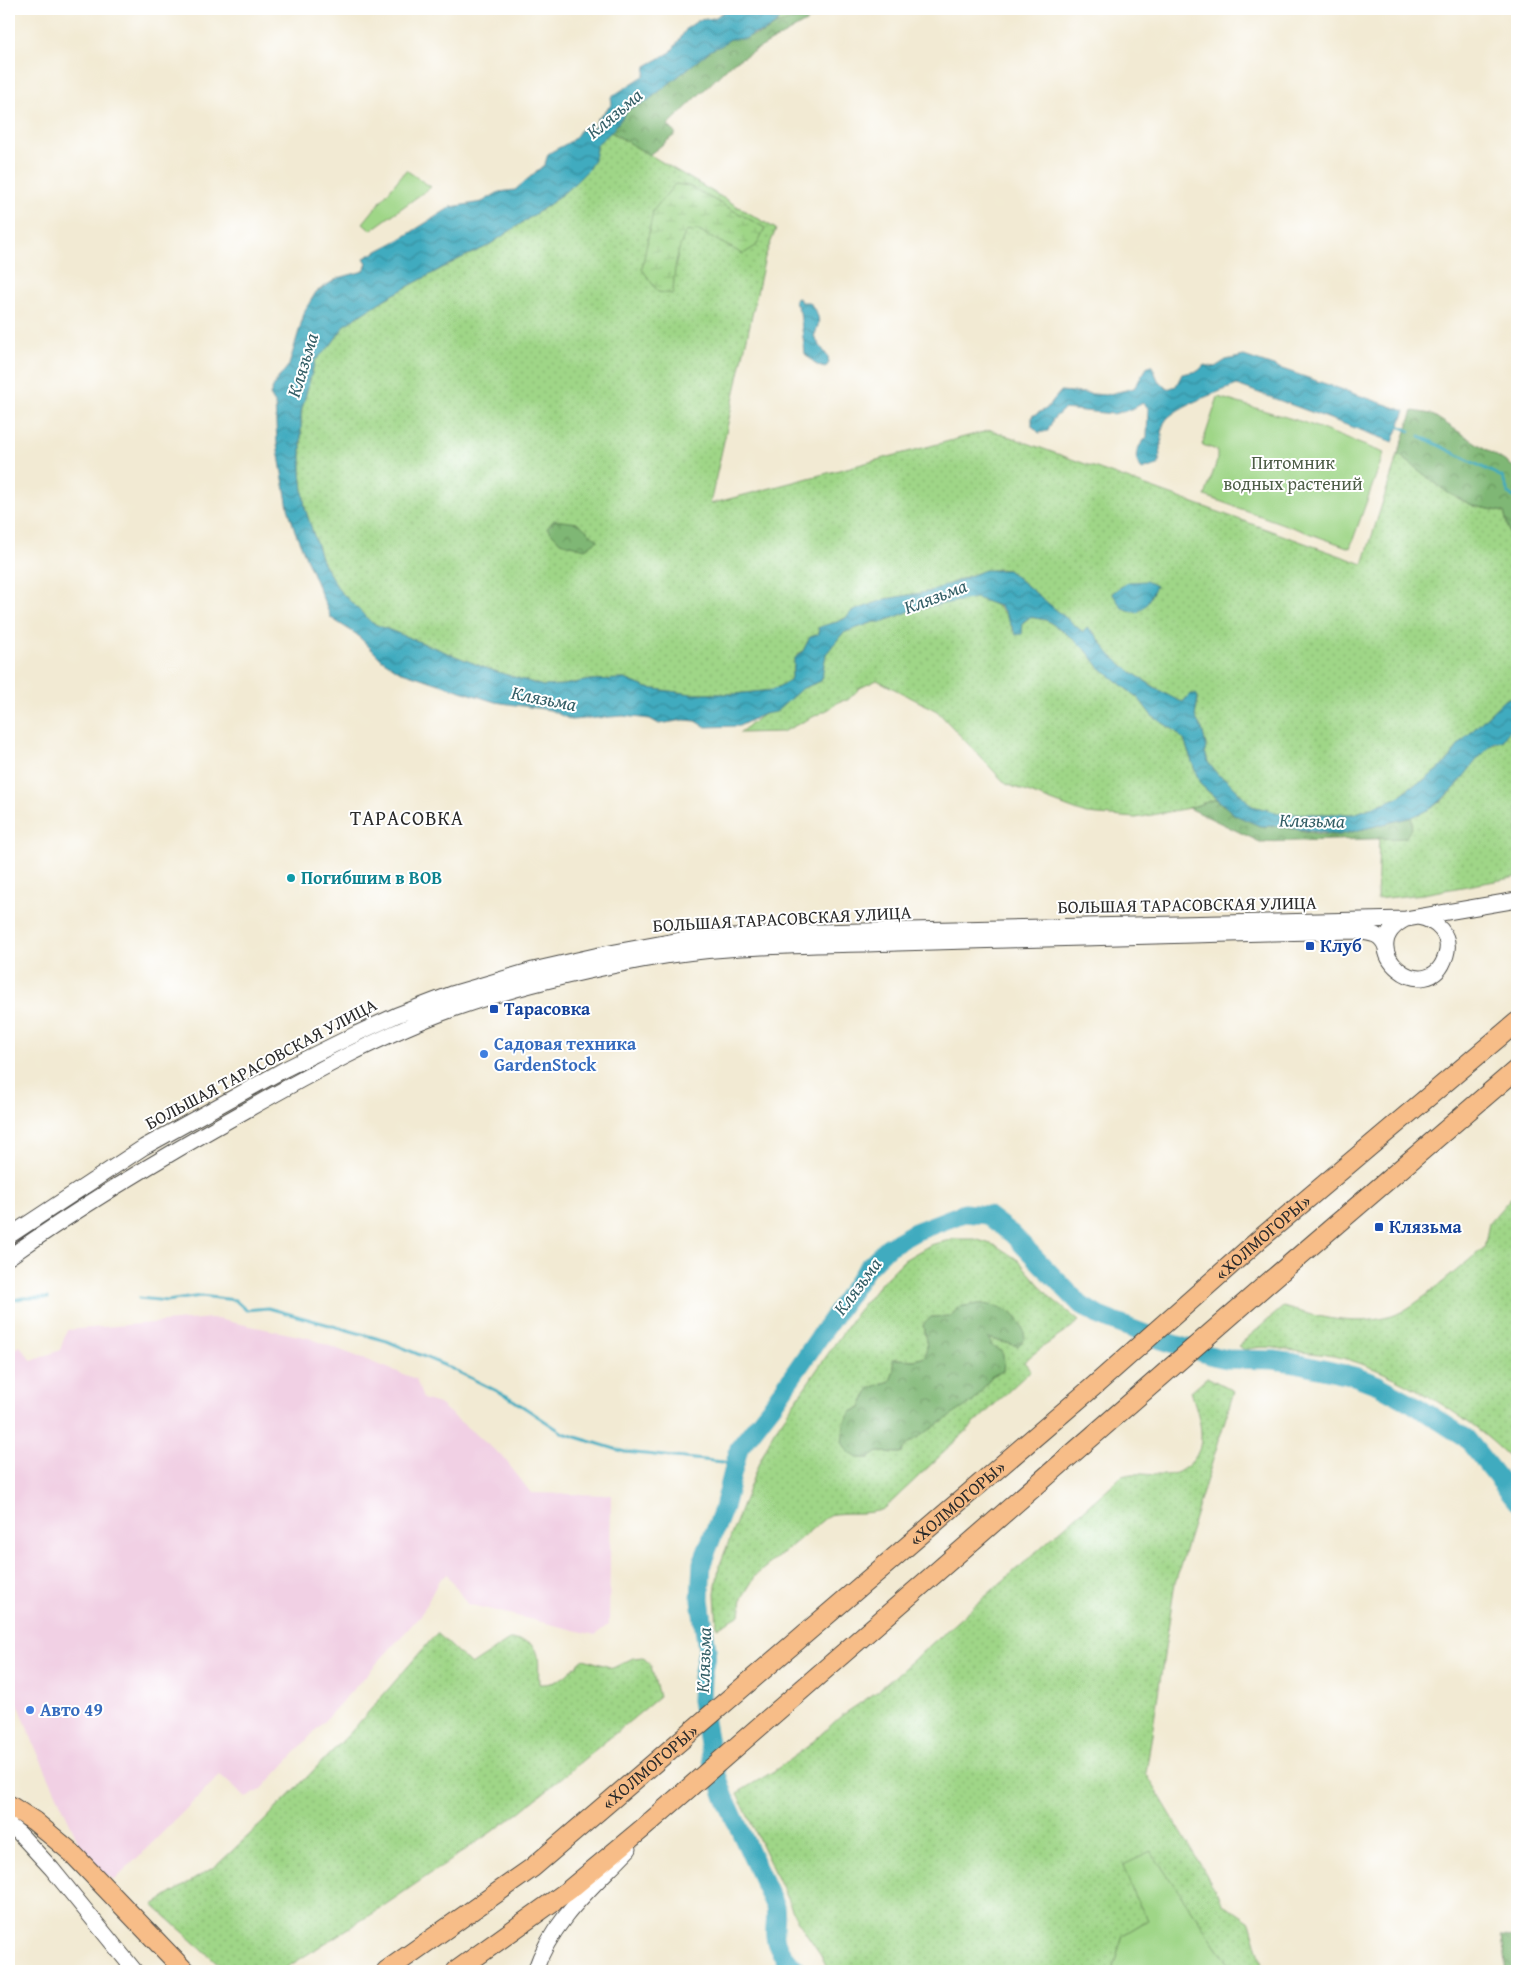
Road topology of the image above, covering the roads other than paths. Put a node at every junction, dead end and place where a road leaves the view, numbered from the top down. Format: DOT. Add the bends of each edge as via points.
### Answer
graph roads {
  1 [pos="1517,900"];
  2 [pos="1411,918"];
  3 [pos="1386,948"];
  4 [pos="1517,1022"];
  5 [pos="1517,1069"];
  6 [pos="9,1236"];
  7 [pos="9,1257"];
  8 [pos="678,1798"];
  9 [pos="9,1805"];
  10 [pos="9,1825"];
  11 [pos="135,1971"];
  12 [pos="185,1971"];
  13 [pos="386,1971"];
  14 [pos="456,1971"];
  15 [pos="535,1971"];
  1 -- 2 [label="street, БОЛЬШАЯ ТАРАСОВСКАЯ УЛИЦА"];
  2 -- 3 [label="street" via="1392,930"];
  2 -- 3 [label="street" via="1433,921 1441,929 1447,941 1447,954 1442,964 1436,971 1419,978 1406,975 1391,964"];
  2 -- 6 [label="street, БОЛЬШАЯ ТАРАСОВСКАЯ УЛИЦА" via="816,932 680,940 599,955 452,994 358,1033 285,1069 144,1147"];
  3 -- 7 [label="street, БОЛЬШАЯ ТАРАСОВСКАЯ УЛИЦА" via="1381,938 1374,934 1353,931 714,951 645,959 456,1008 352,1054 155,1162"];
  4 -- 13 [label="main road, «ХОЛМОГОРЫ»" via="532,1868"];
  5 -- 8 [label="main road"];
  8 -- 14 [label="main road" via="569,1890"];
  8 -- 15 [label="street" via="565,1915"];
  9 -- 12 [label="main road" via="71,1852"];
  10 -- 11 [label="street" via="46,1864"];
}
